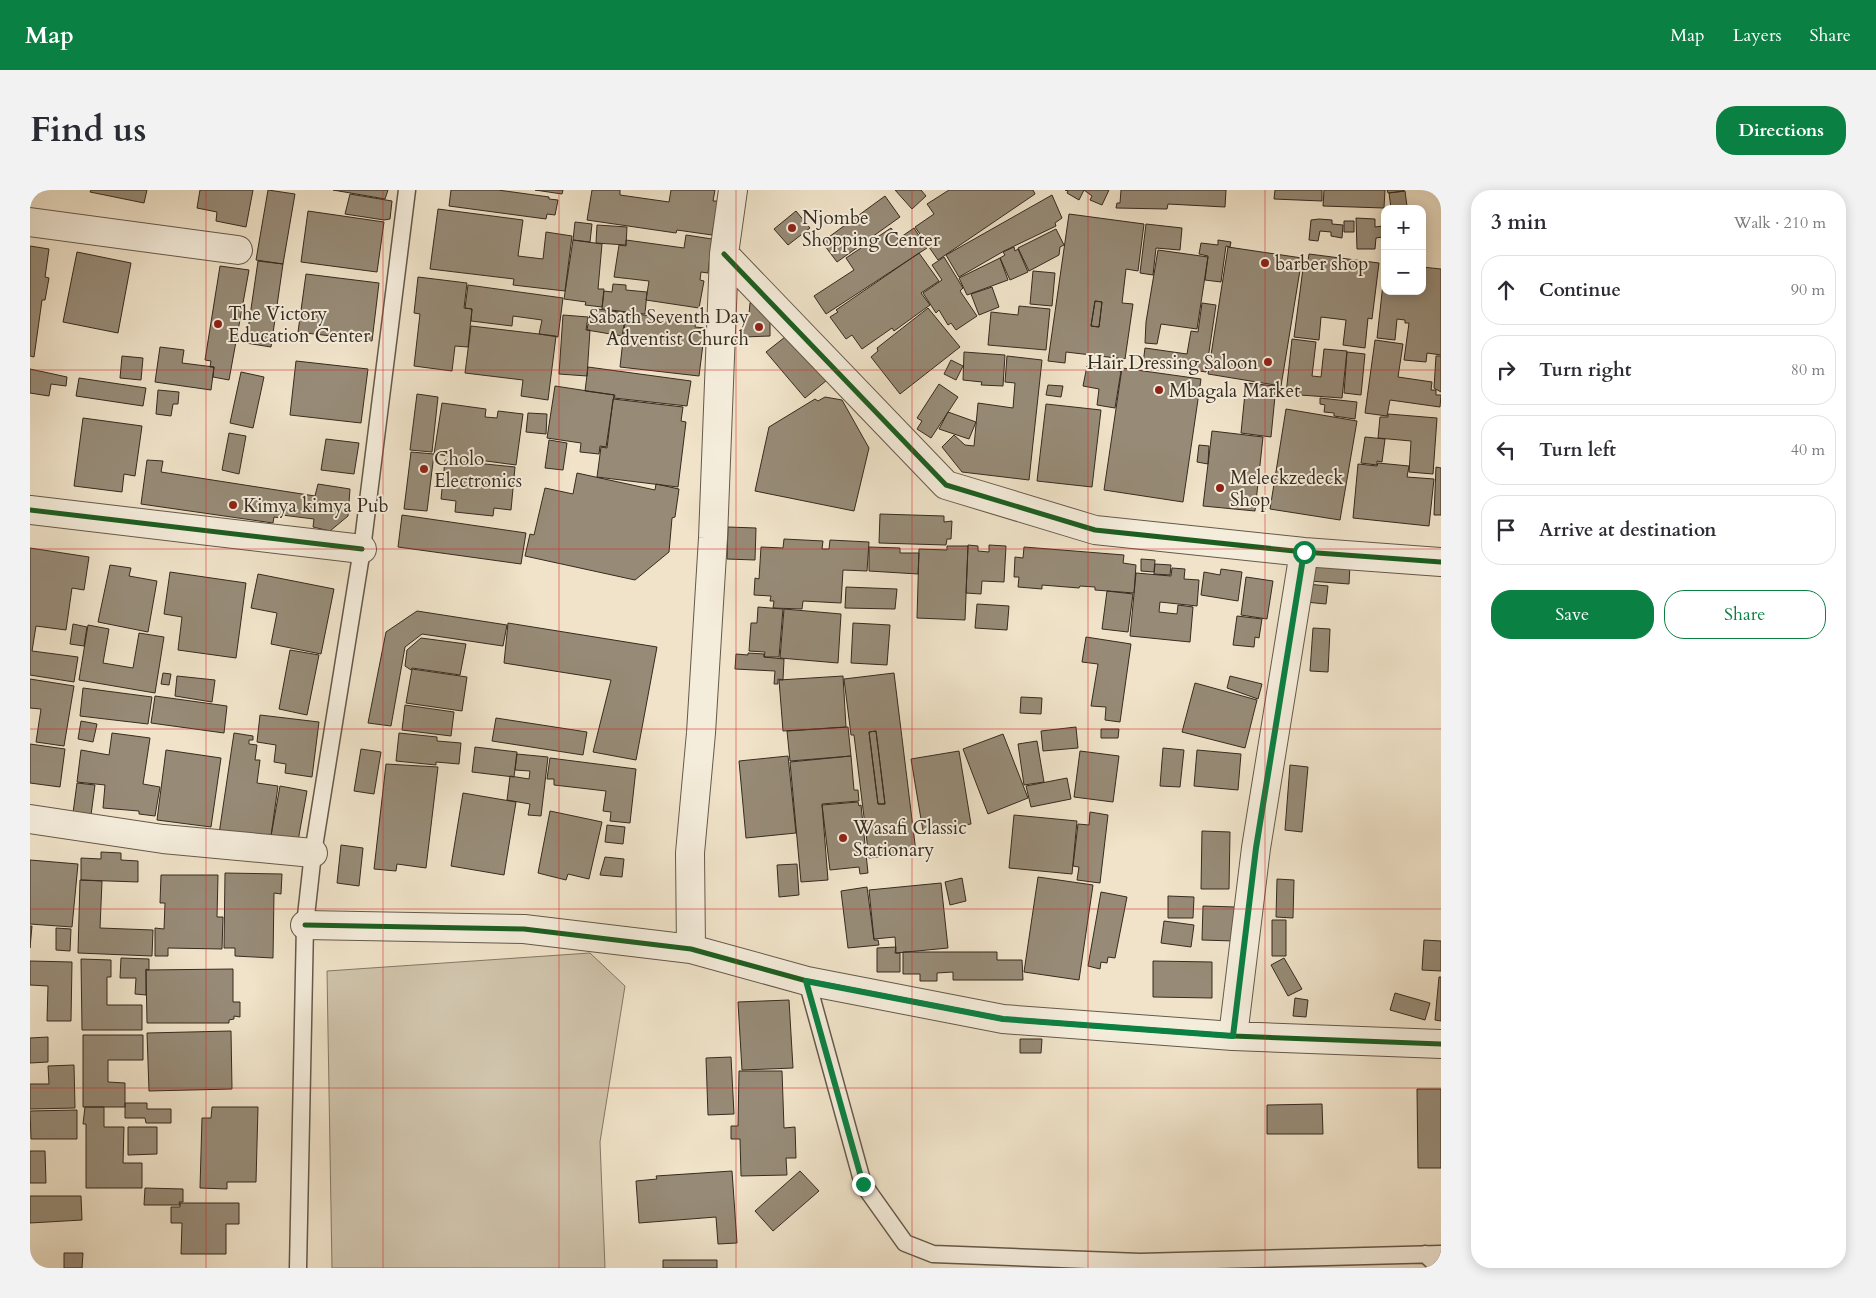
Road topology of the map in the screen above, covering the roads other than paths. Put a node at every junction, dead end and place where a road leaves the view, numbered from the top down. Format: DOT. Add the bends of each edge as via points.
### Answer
graph roads {
  1 [pos="407,190"];
  2 [pos="733,190"];
  3 [pos="30,222"];
  4 [pos="238,250"];
  5 [pos="724,254"];
  6 [pos="30,510"];
  7 [pos="362,549"];
  8 [pos="1304,552"];
  9 [pos="1441,562"];
  10 [pos="30,819"];
  11 [pos="313,853"];
  12 [pos="305,925"];
  13 [pos="691,949"];
  14 [pos="806,981"];
  15 [pos="1233,1036"];
  16 [pos="1441,1044"];
  17 [pos="1433,1254"];
  18 [pos="298,1268"];
  19 [pos="1440,1268"];
  1 -- 7 [label="lane"];
  2 -- 5 [label="street"];
  3 -- 4 [label="street"];
  5 -- 8 [label="street" via="946,485 1095,530"];
  5 -- 13 [label="street" via="713,538 690,853"];
  6 -- 7 [label="street"];
  7 -- 11 [label="lane"];
  8 -- 9 [label="street"];
  8 -- 15 [label="street" via="1256,848"];
  10 -- 11 [label="street" via="163,839"];
  11 -- 12 [label="lane"];
  12 -- 13 [label="street" via="524,929"];
  12 -- 18 [label="lane"];
  13 -- 14 [label="street"];
  14 -- 15 [label="street" via="1003,1019"];
  14 -- 17 [label="lane" via="863,1184 905,1243 933,1254 1140,1262"];
  15 -- 16 [label="street"];
  17 -- 19 [label="lane"];
}
